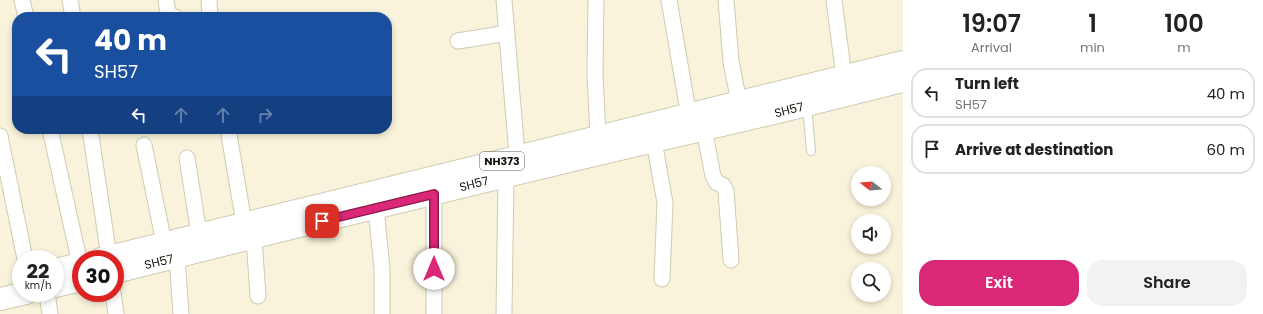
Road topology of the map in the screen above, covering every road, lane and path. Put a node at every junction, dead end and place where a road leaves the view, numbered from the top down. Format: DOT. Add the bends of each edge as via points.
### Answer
graph roads {
  1 [pos="22,0"];
  2 [pos="70,0"];
  3 [pos="166,0"];
  4 [pos="209,0"];
  5 [pos="504,0"];
  6 [pos="596,0"];
  7 [pos="669,0"];
  8 [pos="726,0"];
  9 [pos="834,0"];
  10 [pos="25,12"];
  11 [pos="72,12"];
  12 [pos="169,12"];
  13 [pos="210,12"];
  14 [pos="507,33"];
  15 [pos="458,41"];
  16 [pos="903,62"];
  17 [pos="844,76"];
  18 [pos="903,81"];
  19 [pos="807,105"];
  20 [pos="741,112"];
  21 [pos="695,126"];
  22 [pos="51,134"];
  23 [pos="91,134"];
  24 [pos="229,134"];
  25 [pos="0,136"];
  26 [pos="598,137"];
  27 [pos="654,141"];
  28 [pos="144,145"];
  29 [pos="811,151"];
  30 [pos="2,154"];
  31 [pos="187,158"];
  32 [pos="514,169"];
  33 [pos="434,194"];
  34 [pos="376,208"];
  35 [pos="249,230"];
  36 [pos="199,234"];
  37 [pos="23,250"];
  38 [pos="77,250"];
  39 [pos="106,250"];
  40 [pos="170,250"];
  41 [pos="124,260"];
  42 [pos="731,260"];
  43 [pos="662,279"];
  44 [pos="12,281"];
  45 [pos="0,284"];
  46 [pos="12,296"];
  47 [pos="258,296"];
  48 [pos="0,299"];
  49 [pos="48,302"];
  50 [pos="115,302"];
  51 [pos="50,314"];
  52 [pos="116,314"];
  53 [pos="181,314"];
  54 [pos="382,314"];
  55 [pos="434,314"];
  56 [pos="504,314"];
  1 -- 10 [label="street"];
  2 -- 11 [label="street"];
  3 -- 12 [label="street"];
  4 -- 13 [label="street"];
  5 -- 14 [label="street"];
  6 -- 26 [label="street" via="595,74"];
  7 -- 21 [label="street"];
  8 -- 20 [label="street" via="731,62"];
  9 -- 17 [label="street"];
  14 -- 15 [label="street"];
  14 -- 32 [label="street"];
  16 -- 17 [label="highway, NH373"];
  17 -- 20 [label="highway, NH373"];
  18 -- 19 [label="highway, SH57 / NH373"];
  19 -- 20 [label="highway, SH57 / NH373"];
  19 -- 29 [label="lane"];
  20 -- 21 [label="highway, NH373"];
  21 -- 26 [label="highway, NH373"];
  21 -- 27 [label="highway, SH57 / NH373"];
  21 -- 42 [label="street" via="712,176 717,183 723,184 726,191"];
  22 -- 38 [label="street"];
  23 -- 39 [label="street"];
  24 -- 35 [label="street"];
  25 -- 30 [label="street"];
  26 -- 32 [label="highway, NH373"];
  27 -- 32 [label="highway, SH57 / NH373"];
  27 -- 43 [label="street" via="665,202"];
  28 -- 40 [label="street"];
  30 -- 37 [label="street"];
  31 -- 36 [label="street"];
  32 -- 33 [label="highway, SH57 / NH373"];
  32 -- 35 [label="highway, NH373"];
  32 -- 56 [label="street"];
  33 -- 34 [label="highway, SH57 / NH373"];
  33 -- 55 [label="street"];
  34 -- 35 [label="highway, SH57 / NH373"];
  34 -- 54 [label="street" via="382,269"];
  35 -- 36 [label="highway, NH373"];
  35 -- 40 [label="highway, SH57 / NH373"];
  35 -- 47 [label="street"];
  36 -- 40 [label="highway, NH373"];
  40 -- 41 [label="highway, NH373"];
  40 -- 53 [label="street"];
  44 -- 45 [label="highway"];
  46 -- 48 [label="highway"];
  49 -- 51 [label="street"];
  50 -- 52 [label="street"];
}
